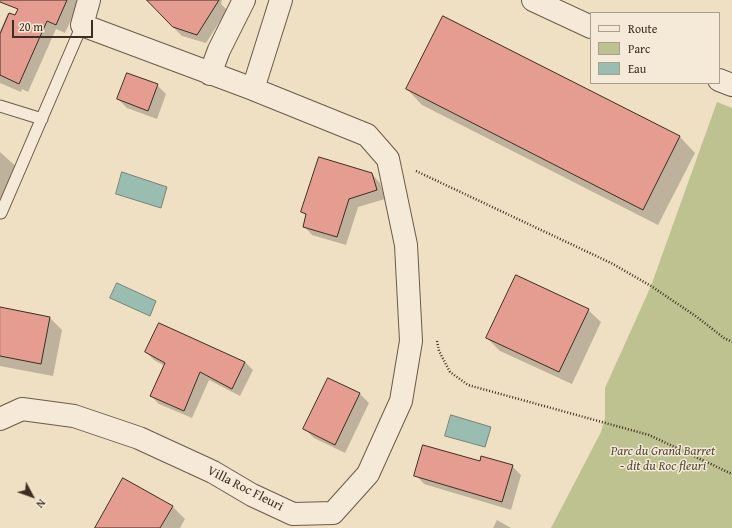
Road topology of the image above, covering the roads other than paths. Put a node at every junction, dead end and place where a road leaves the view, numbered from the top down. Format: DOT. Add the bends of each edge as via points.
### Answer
graph roads {
  1 [pos="89,0"];
  2 [pos="244,0"];
  3 [pos="281,0"];
  4 [pos="533,0"];
  5 [pos="82,25"];
  6 [pos="590,27"];
  7 [pos="210,74"];
  8 [pos="720,80"];
  9 [pos="732,85"];
  10 [pos="253,89"];
  11 [pos="0,106"];
  12 [pos="42,119"];
  13 [pos="1,213"];
  14 [pos="0,419"];
  1 -- 5 [label="street"];
  2 -- 7 [label="street"];
  3 -- 10 [label="street"];
  4 -- 6 [label="street"];
  5 -- 7 [label="street"];
  5 -- 12 [label="lane"];
  7 -- 10 [label="street"];
  8 -- 9 [label="street"];
  10 -- 14 [label="street, Villa Roc Fleuri" via="367,136 388,158 406,245 411,341 401,401 368,474 333,513 293,514 139,438 74,416 22,409"];
  11 -- 12 [label="lane"];
  12 -- 13 [label="lane"];
}
